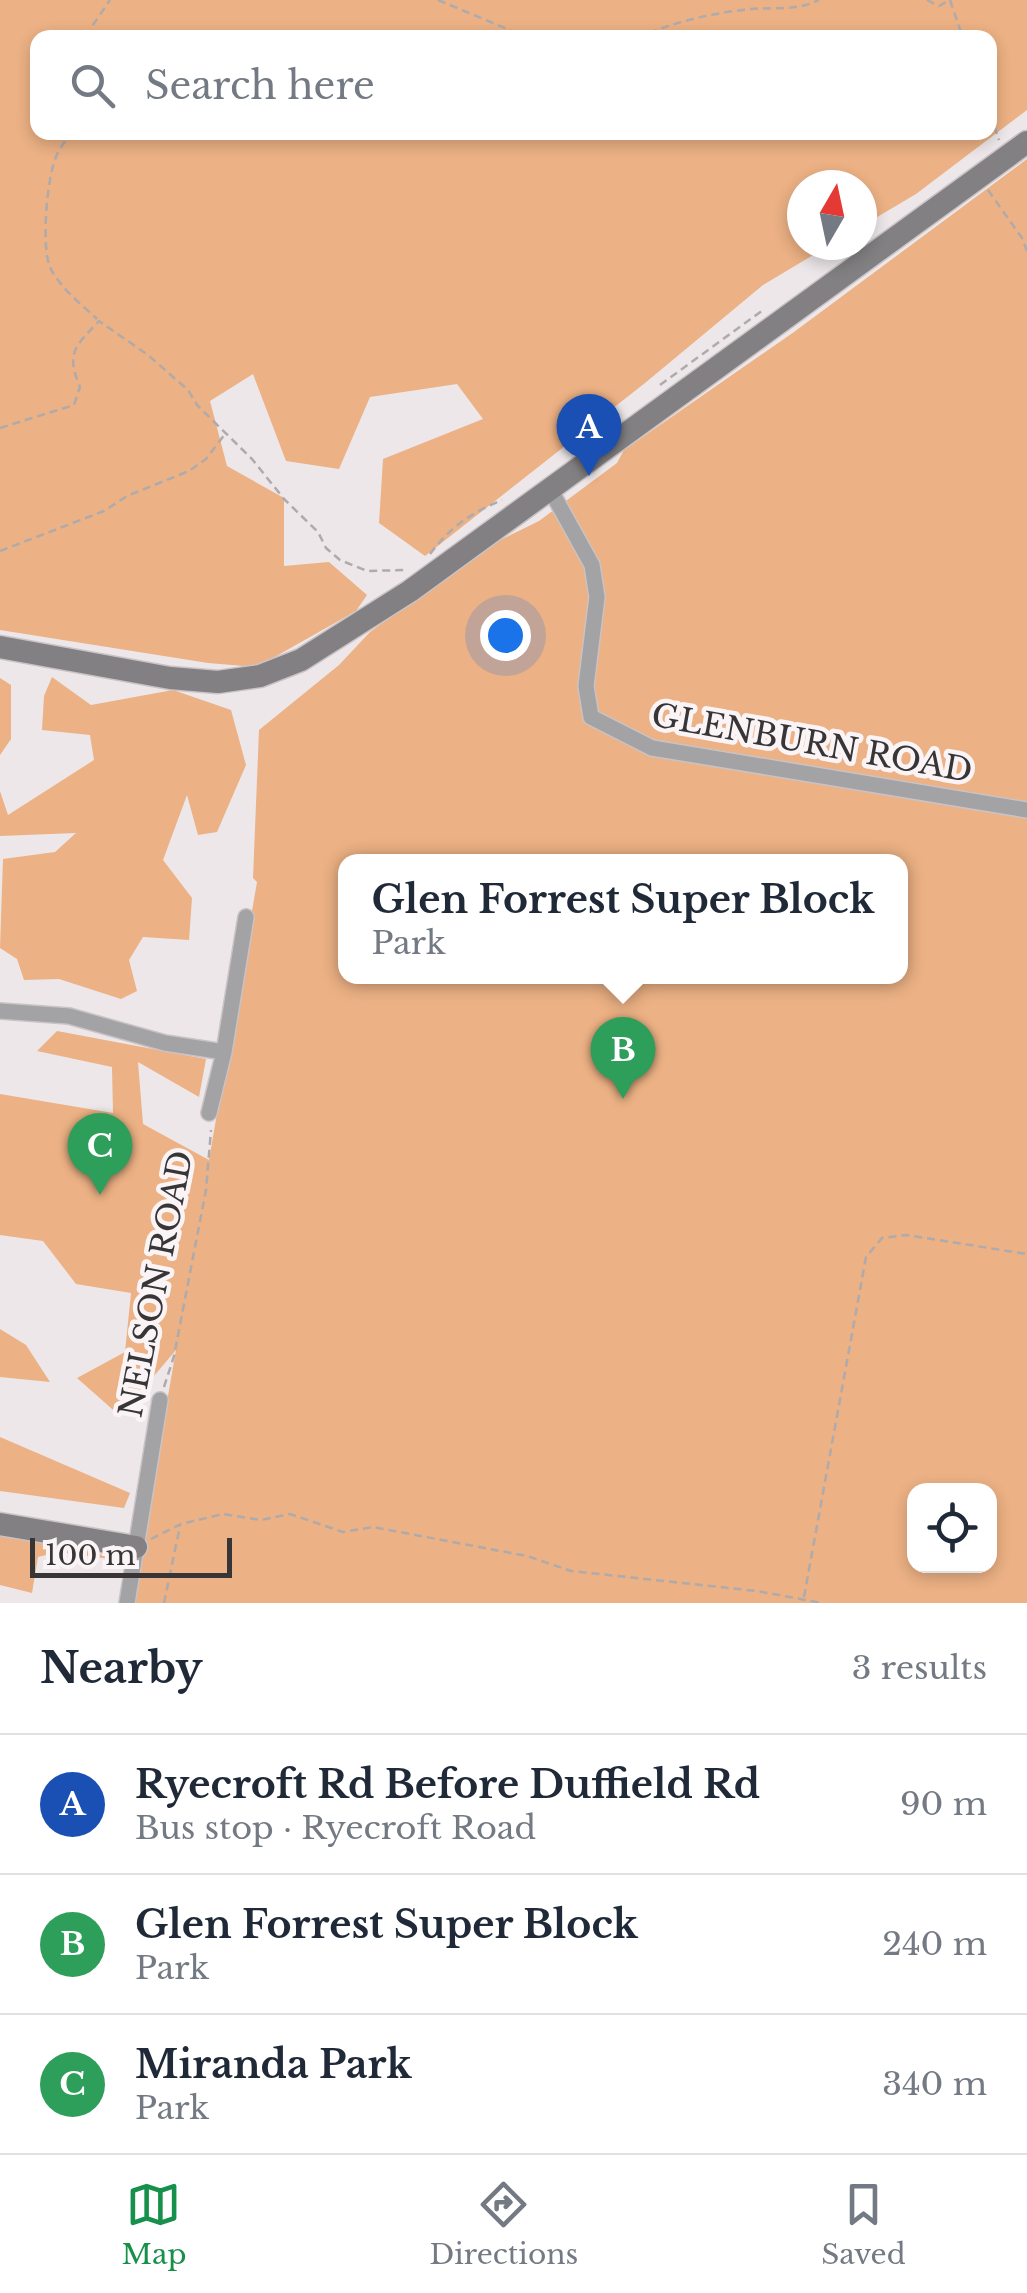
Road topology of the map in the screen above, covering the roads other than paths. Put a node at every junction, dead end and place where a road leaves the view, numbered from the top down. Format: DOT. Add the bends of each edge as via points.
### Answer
graph roads {
  1 [pos="1027,142"];
  2 [pos="550,489"];
  3 [pos="0,647"];
  4 [pos="1027,810"];
  5 [pos="246,917"];
  6 [pos="0,1011"];
  7 [pos="224,1052"];
  8 [pos="210,1113"];
  9 [pos="160,1400"];
  10 [pos="0,1524"];
  11 [pos="136,1547"];
  12 [pos="127,1603"];
  1 -- 2 [label="street"];
  2 -- 3 [label="street" via="410,591 301,660 260,676 218,682 170,678"];
  2 -- 4 [label="street, GLENBURN ROAD" via="592,565 596,596 586,686 591,717 652,748"];
  5 -- 7 [label="street, NELSON ROAD"];
  6 -- 7 [label="street" via="81,1018"];
  7 -- 8 [label="street, NELSON ROAD"];
  9 -- 11 [label="street, NELSON ROAD"];
  10 -- 11 [label="street"];
  11 -- 12 [label="street, NELSON ROAD"];
}
